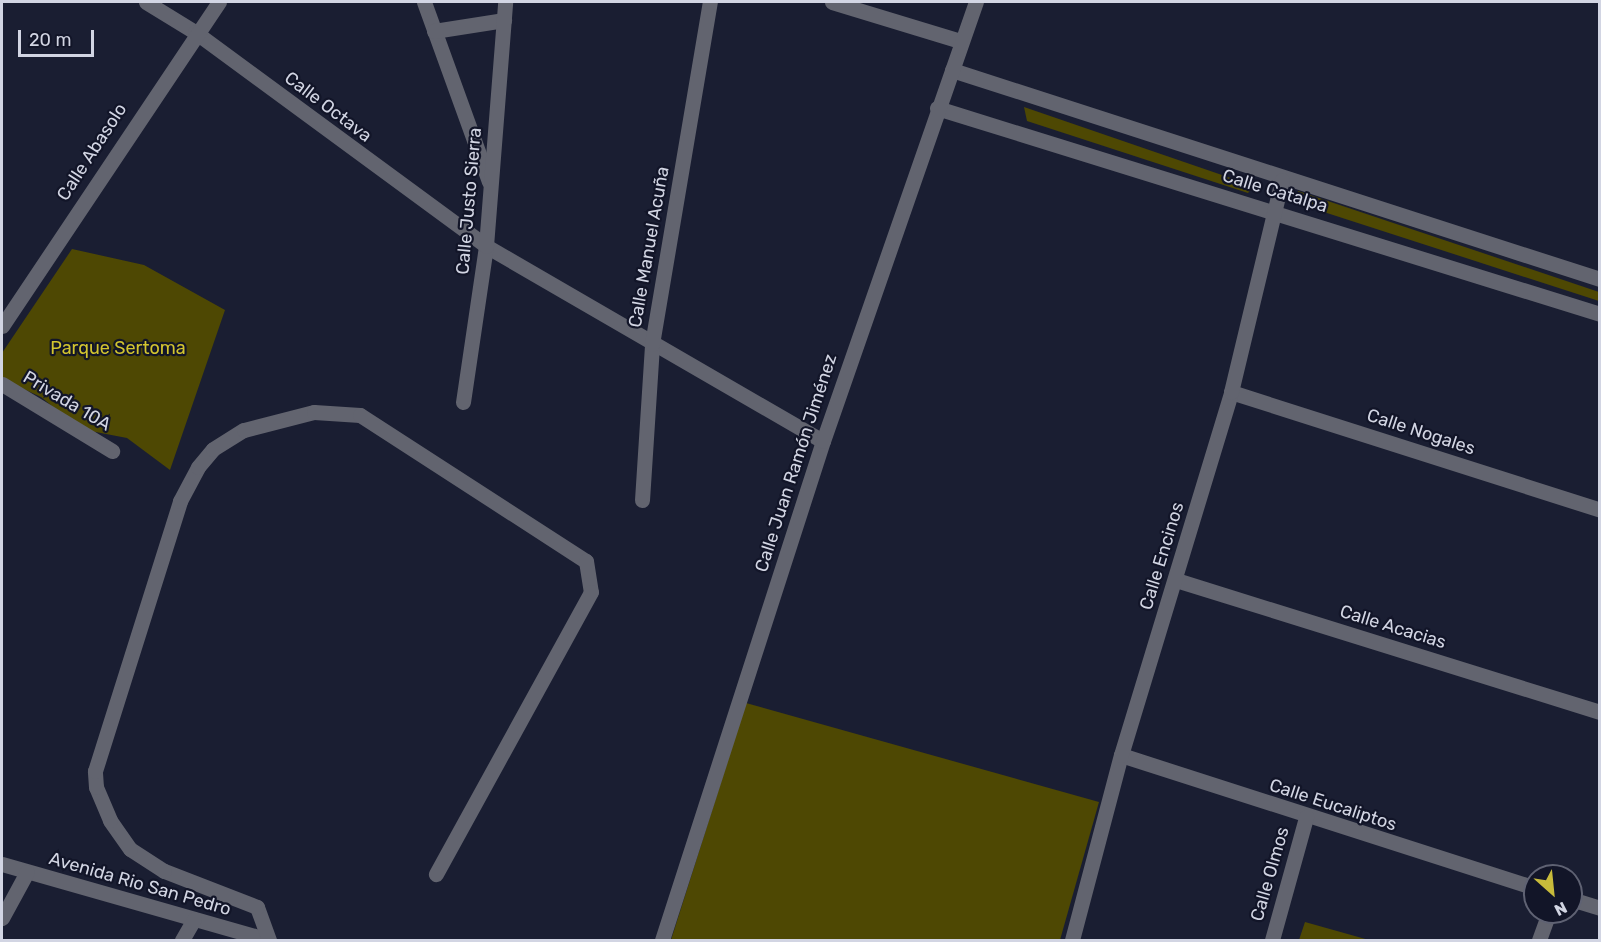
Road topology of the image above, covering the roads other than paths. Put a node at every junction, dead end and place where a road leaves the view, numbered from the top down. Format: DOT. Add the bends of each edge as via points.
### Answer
graph roads {
  1 [pos="146,2"];
  2 [pos="219,2"];
  3 [pos="424,2"];
  4 [pos="505,2"];
  5 [pos="710,2"];
  6 [pos="832,2"];
  7 [pos="976,2"];
  8 [pos="504,20"];
  9 [pos="434,31"];
  10 [pos="195,32"];
  11 [pos="960,41"];
  12 [pos="952,70"];
  13 [pos="937,108"];
  14 [pos="1282,180"];
  15 [pos="491,187"];
  16 [pos="1273,210"];
  17 [pos="486,246"];
  18 [pos="1599,279"];
  19 [pos="1599,315"];
  20 [pos="2,326"];
  21 [pos="652,344"];
  22 [pos="2,384"];
  23 [pos="1231,392"];
  24 [pos="463,402"];
  25 [pos="823,441"];
  26 [pos="112,451"];
  27 [pos="642,500"];
  28 [pos="1599,510"];
  29 [pos="1176,580"];
  30 [pos="1599,712"];
  31 [pos="1121,755"];
  32 [pos="1306,817"];
  33 [pos="2,864"];
  34 [pos="27,872"];
  35 [pos="436,874"];
  36 [pos="1523,884"];
  37 [pos="1583,903"];
  38 [pos="1599,908"];
  39 [pos="2,918"];
  40 [pos="194,919"];
  41 [pos="1545,924"];
  42 [pos="182,940"];
  43 [pos="269,940"];
  44 [pos="662,940"];
  45 [pos="1072,940"];
  46 [pos="1272,940"];
  47 [pos="1539,940"];
  1 -- 10 [label="street, Calle Octava"];
  2 -- 10 [label="street, Calle Abasolo"];
  3 -- 9 [label="street"];
  4 -- 8 [label="street, Calle Justo Sierra"];
  5 -- 21 [label="street, Calle Manuel Acuña"];
  6 -- 11 [label="street"];
  7 -- 11 [label="street, Calle Juan Ramón Jiménez"];
  8 -- 9 [label="street"];
  8 -- 15 [label="street, Calle Justo Sierra"];
  9 -- 15 [label="street"];
  10 -- 17 [label="street, Calle Octava"];
  10 -- 20 [label="street, Calle Abasolo"];
  11 -- 12 [label="street, Calle Juan Ramón Jiménez"];
  12 -- 13 [label="street, Calle Juan Ramón Jiménez"];
  12 -- 14 [label="street, Calle Catalpa"];
  13 -- 16 [label="street, Calle Catalpa"];
  13 -- 25 [label="street, Calle Juan Ramón Jiménez"];
  14 -- 16 [label="street, Calle Encinos"];
  14 -- 18 [label="street, Calle Catalpa"];
  15 -- 17 [label="street, Calle Justo Sierra"];
  16 -- 19 [label="street, Calle Catalpa"];
  16 -- 23 [label="street, Calle Encinos"];
  17 -- 21 [label="street, Calle Octava"];
  17 -- 24 [label="street, Calle Justo Sierra"];
  21 -- 25 [label="street, Calle Octava"];
  21 -- 27 [label="street, Calle Manuel Acuña"];
  22 -- 26 [label="street, Privada 10A"];
  23 -- 28 [label="street, Calle Nogales"];
  23 -- 29 [label="street, Calle Encinos"];
  25 -- 44 [label="street, Calle Juan Ramón Jiménez"];
  29 -- 30 [label="street, Calle Acacias"];
  29 -- 31 [label="street, Calle Encinos"];
  31 -- 32 [label="street, Calle Eucaliptos"];
  31 -- 45 [label="street, Calle Encinos"];
  32 -- 36 [label="street, Calle Eucaliptos"];
  32 -- 46 [label="street, Calle Olmos"];
  33 -- 34 [label="street, Avenida Rio San Pedro"];
  34 -- 39 [label="street"];
  34 -- 40 [label="street, Avenida Rio San Pedro"];
  35 -- 43 [label="street" via="591,592 586,561 360,415 314,412 244,430 213,449 198,467 180,501 95,771 96,787 110,820 130,849 164,872 257,907"];
  37 -- 38 [label="street"];
  40 -- 42 [label="street"];
  40 -- 43 [label="street, Avenida Rio San Pedro"];
  41 -- 47 [label="street"];
}
